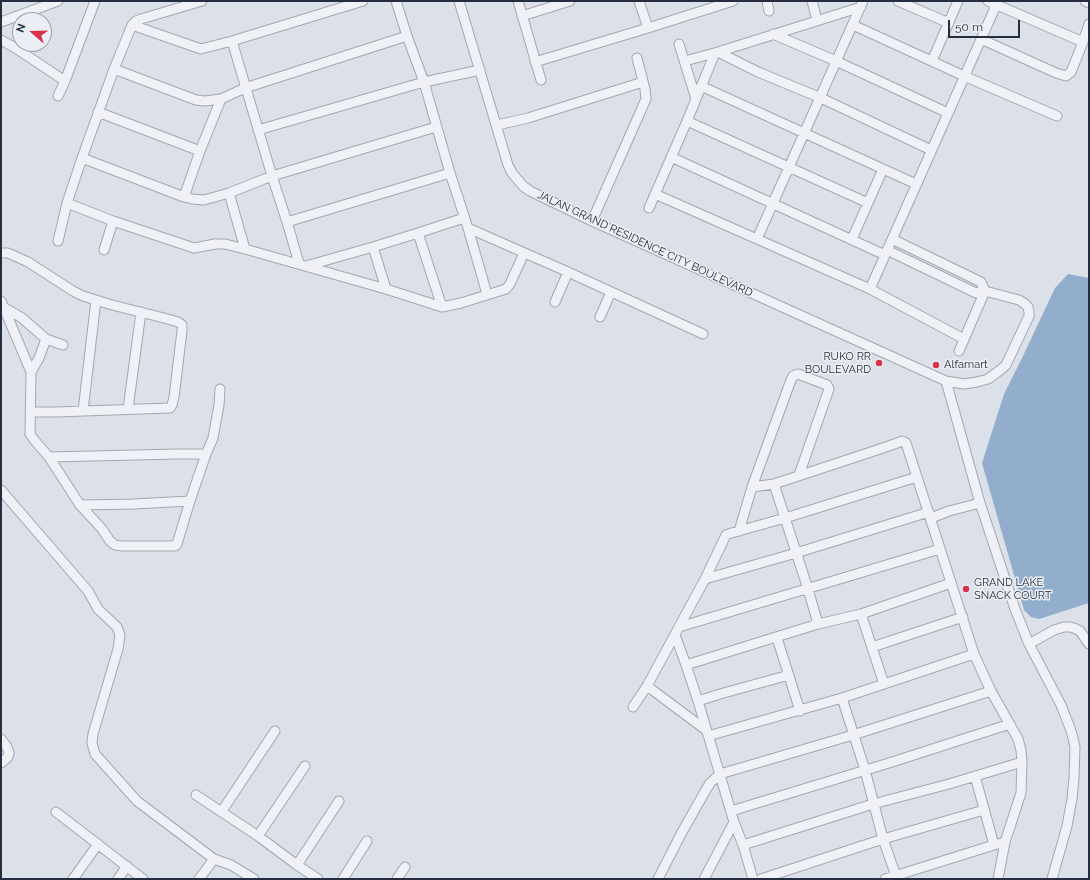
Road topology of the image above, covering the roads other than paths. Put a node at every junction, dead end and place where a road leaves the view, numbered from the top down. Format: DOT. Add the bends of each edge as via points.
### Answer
graph roads {
  1 [pos="58,1"];
  2 [pos="96,1"];
  3 [pos="202,1"];
  4 [pos="363,1"];
  5 [pos="396,1"];
  6 [pos="459,1"];
  7 [pos="518,1"];
  8 [pos="570,1"];
  9 [pos="639,1"];
  10 [pos="734,1"];
  11 [pos="767,1"];
  12 [pos="812,1"];
  13 [pos="898,1"];
  14 [pos="958,1"];
  15 [pos="1085,1"];
  16 [pos="994,2"];
  17 [pos="46,3"];
  18 [pos="1089,3"];
  19 [pos="862,4"];
  20 [pos="769,11"];
  21 [pos="522,16"];
  22 [pos="817,20"];
  23 [pos="1,22"];
  24 [pos="949,23"];
  25 [pos="1089,24"];
  26 [pos="132,25"];
  27 [pos="853,25"];
  28 [pos="648,28"];
  29 [pos="773,34"];
  30 [pos="407,36"];
  31 [pos="981,39"];
  32 [pos="1,40"];
  33 [pos="232,41"];
  34 [pos="1083,42"];
  35 [pos="679,44"];
  36 [pos="716,53"];
  37 [pos="637,58"];
  38 [pos="685,61"];
  39 [pos="836,61"];
  40 [pos="932,61"];
  41 [pos="535,62"];
  42 [pos="114,69"];
  43 [pos="480,70"];
  44 [pos="964,76"];
  45 [pos="541,80"];
  46 [pos="65,81"];
  47 [pos="424,82"];
  48 [pos="643,82"];
  49 [pos="701,86"];
  50 [pos="246,88"];
  51 [pos="58,96"];
  52 [pos="821,98"];
  53 [pos="220,99"];
  54 [pos="696,99"];
  55 [pos="98,112"];
  56 [pos="948,113"];
  57 [pos="1057,116"];
  58 [pos="687,121"];
  59 [pos="497,125"];
  60 [pos="436,127"];
  61 [pos="258,130"];
  62 [pos="805,134"];
  63 [pos="931,150"];
  64 [pos="200,151"];
  65 [pos="671,157"];
  66 [pos="82,158"];
  67 [pos="789,168"];
  68 [pos="883,169"];
  69 [pos="450,173"];
  70 [pos="272,176"];
  71 [pos="916,184"];
  72 [pos="229,193"];
  73 [pos="655,194"];
  74 [pos="184,197"];
  75 [pos="67,203"];
  76 [pos="773,203"];
  77 [pos="868,203"];
  78 [pos="649,208"];
  79 [pos="464,218"];
  80 [pos="112,221"];
  81 [pos="592,221"];
  82 [pos="287,222"];
  83 [pos="468,228"];
  84 [pos="418,233"];
  85 [pos="757,239"];
  86 [pos="852,239"];
  87 [pos="892,239"];
  88 [pos="58,240"];
  89 [pos="373,247"];
  90 [pos="245,248"];
  91 [pos="104,250"];
  92 [pos="886,252"];
  93 [pos="1,253"];
  94 [pos="524,253"];
  95 [pos="303,265"];
  96 [pos="568,272"];
  97 [pos="386,289"];
  98 [pos="870,289"];
  99 [pos="986,291"];
  100 [pos="611,292"];
  101 [pos="487,294"];
  102 [pos="96,300"];
  103 [pos="555,302"];
  104 [pos="3,304"];
  105 [pos="442,307"];
  106 [pos="141,312"];
  107 [pos="600,317"];
  108 [pos="702,334"];
  109 [pos="46,339"];
  110 [pos="964,339"];
  111 [pos="63,345"];
  112 [pos="959,351"];
  113 [pos="31,372"];
  114 [pos="946,381"];
  115 [pos="220,389"];
  116 [pos="128,409"];
  117 [pos="83,411"];
  118 [pos="30,412"];
  119 [pos="206,454"];
  120 [pos="49,458"];
  121 [pos="799,475"];
  122 [pos="917,477"];
  123 [pos="774,484"];
  124 [pos="752,487"];
  125 [pos="1,490"];
  126 [pos="190,501"];
  127 [pos="980,503"];
  128 [pos="80,505"];
  129 [pos="930,515"];
  130 [pos="785,518"];
  131 [pos="739,531"];
  132 [pos="940,549"];
  133 [pos="796,553"];
  134 [pos="705,579"];
  135 [pos="951,583"];
  136 [pos="808,589"];
  137 [pos="861,614"];
  138 [pos="963,618"];
  139 [pos="818,624"];
  140 [pos="677,631"];
  141 [pos="777,638"];
  142 [pos="1029,644"];
  143 [pos="1089,644"];
  144 [pos="872,647"];
  145 [pos="974,654"];
  146 [pos="686,665"];
  147 [pos="789,675"];
  148 [pos="884,684"];
  149 [pos="647,686"];
  150 [pos="991,691"];
  151 [pos="842,698"];
  152 [pos="698,701"];
  153 [pos="634,707"];
  154 [pos="800,711"];
  155 [pos="1010,724"];
  156 [pos="275,732"];
  157 [pos="707,733"];
  158 [pos="853,735"];
  159 [pos="1,739"];
  160 [pos="1022,762"];
  161 [pos="1,763"];
  162 [pos="305,766"];
  163 [pos="865,770"];
  164 [pos="720,774"];
  165 [pos="975,776"];
  166 [pos="196,795"];
  167 [pos="339,801"];
  168 [pos="873,804"];
  169 [pos="984,810"];
  170 [pos="222,811"];
  171 [pos="730,811"];
  172 [pos="56,812"];
  173 [pos="734,822"];
  174 [pos="258,836"];
  175 [pos="883,839"];
  176 [pos="367,841"];
  177 [pos="1005,842"];
  178 [pos="98,844"];
  179 [pos="994,844"];
  180 [pos="743,845"];
  181 [pos="214,859"];
  182 [pos="297,865"];
  183 [pos="127,866"];
  184 [pos="405,867"];
  185 [pos="897,877"];
  186 [pos="73,879"];
  187 [pos="118,879"];
  188 [pos="143,879"];
  189 [pos="199,879"];
  190 [pos="254,879"];
  191 [pos="318,879"];
  192 [pos="344,879"];
  193 [pos="397,879"];
  194 [pos="658,879"];
  195 [pos="704,879"];
  196 [pos="753,879"];
  197 [pos="761,879"];
  198 [pos="885,879"];
  199 [pos="998,879"];
  200 [pos="1052,879"];
  1 -- 17 [label="street"];
  2 -- 46 [label="street"];
  3 -- 26 [label="street" via="141,19"];
  4 -- 33 [label="street"];
  5 -- 30 [label="street"];
  6 -- 43 [label="street, JALAN GRAND RESIDENCE CITY BOULEVARD"];
  7 -- 21 [label="street"];
  8 -- 21 [label="street"];
  9 -- 28 [label="street"];
  10 -- 28 [label="street"];
  11 -- 20 [label="street"];
  12 -- 22 [label="street"];
  13 -- 24 [label="street"];
  14 -- 24 [label="street"];
  15 -- 18 [label="street"];
  16 -- 31 [label="street"];
  16 -- 34 [label="street"];
  17 -- 23 [label="street"];
  19 -- 22 [label="street"];
  19 -- 27 [label="street"];
  21 -- 41 [label="street"];
  22 -- 29 [label="street"];
  24 -- 40 [label="street"];
  25 -- 34 [label="street"];
  26 -- 33 [label="street" via="201,49"];
  26 -- 42 [label="street"];
  27 -- 39 [label="street"];
  27 -- 40 [label="street"];
  28 -- 41 [label="street"];
  29 -- 36 [label="street"];
  29 -- 39 [label="street"];
  30 -- 47 [label="street"];
  30 -- 50 [label="street"];
  31 -- 34 [label="street" via="1066,76"];
  31 -- 44 [label="street"];
  32 -- 46 [label="street"];
  33 -- 50 [label="street"];
  35 -- 38 [label="street"];
  36 -- 38 [label="street"];
  36 -- 49 [label="street"];
  36 -- 52 [label="street"];
  37 -- 48 [label="street"];
  38 -- 54 [label="street"];
  39 -- 52 [label="street"];
  39 -- 56 [label="street"];
  40 -- 44 [label="street"];
  41 -- 45 [label="street"];
  42 -- 53 [label="street" via="196,100"];
  42 -- 55 [label="street"];
  43 -- 47 [label="street"];
  43 -- 59 [label="street, JALAN GRAND RESIDENCE CITY BOULEVARD"];
  44 -- 56 [label="street"];
  44 -- 57 [label="street"];
  46 -- 51 [label="street"];
  47 -- 60 [label="street"];
  47 -- 61 [label="street"];
  48 -- 59 [label="street" via="536,116"];
  48 -- 81 [label="street" via="646,99"];
  49 -- 54 [label="street"];
  49 -- 62 [label="street"];
  50 -- 53 [label="street"];
  50 -- 61 [label="street"];
  52 -- 62 [label="street"];
  52 -- 63 [label="street"];
  53 -- 64 [label="street"];
  54 -- 58 [label="street"];
  55 -- 64 [label="street"];
  55 -- 66 [label="street"];
  56 -- 63 [label="street"];
  58 -- 65 [label="street"];
  58 -- 67 [label="street"];
  59 -- 81 [label="street, JALAN GRAND RESIDENCE CITY BOULEVARD" via="508,164 523,186"];
  60 -- 69 [label="street"];
  60 -- 70 [label="street"];
  61 -- 70 [label="street"];
  62 -- 67 [label="street"];
  62 -- 68 [label="street"];
  63 -- 71 [label="street"];
  64 -- 74 [label="street"];
  65 -- 73 [label="street"];
  65 -- 76 [label="street"];
  66 -- 74 [label="street"];
  66 -- 75 [label="street"];
  67 -- 76 [label="street"];
  67 -- 77 [label="street"];
  68 -- 71 [label="street"];
  68 -- 77 [label="street"];
  69 -- 79 [label="street"];
  69 -- 82 [label="street"];
  70 -- 72 [label="street"];
  70 -- 82 [label="street"];
  71 -- 87 [label="street"];
  72 -- 74 [label="street" via="204,200"];
  72 -- 90 [label="street"];
  73 -- 78 [label="street"];
  73 -- 85 [label="street"];
  75 -- 80 [label="street"];
  75 -- 88 [label="street"];
  76 -- 85 [label="street"];
  76 -- 86 [label="street"];
  77 -- 86 [label="street"];
  79 -- 83 [label="street"];
  79 -- 84 [label="street"];
  80 -- 90 [label="street" via="191,248 225,244"];
  80 -- 91 [label="street"];
  81 -- 114 [label="street, JALAN GRAND RESIDENCE CITY BOULEVARD"];
  82 -- 95 [label="street"];
  83 -- 94 [label="street"];
  83 -- 101 [label="street"];
  84 -- 89 [label="street"];
  84 -- 105 [label="street"];
  85 -- 98 [label="street"];
  86 -- 92 [label="street"];
  87 -- 92 [label="street"];
  87 -- 99 [label="street" via="982,282"];
  89 -- 95 [label="street"];
  89 -- 97 [label="street"];
  90 -- 95 [label="street"];
  92 -- 98 [label="street"];
  92 -- 99 [label="street" via="976,293"];
  93 -- 102 [label="street" via="8,253 28,262 73,291"];
  94 -- 96 [label="street"];
  94 -- 101 [label="street" via="508,287"];
  95 -- 97 [label="street"];
  96 -- 100 [label="street"];
  96 -- 103 [label="street"];
  97 -- 105 [label="street"];
  98 -- 110 [label="street"];
  99 -- 110 [label="street"];
  99 -- 114 [label="street, JALAN GRAND RESIDENCE CITY BOULEVARD" via="1019,300 1028,307 1029,316 1006,365 999,371 988,379 977,382 964,384"];
  100 -- 107 [label="street"];
  100 -- 108 [label="street"];
  101 -- 105 [label="street"];
  102 -- 106 [label="street"];
  102 -- 117 [label="street"];
  104 -- 109 [label="street"];
  104 -- 113 [label="street"];
  106 -- 116 [label="street"];
  106 -- 116 [label="street" via="182,325 174,397 170,408"];
  109 -- 111 [label="street"];
  109 -- 113 [label="street"];
  110 -- 112 [label="street"];
  113 -- 118 [label="street"];
  114 -- 127 [label="street"];
  115 -- 119 [label="street" via="213,438"];
  116 -- 117 [label="street"];
  117 -- 118 [label="street"];
  118 -- 120 [label="street" via="30,434"];
  119 -- 120 [label="street"];
  119 -- 126 [label="street"];
  120 -- 128 [label="street"];
  121 -- 122 [label="street" via="902,441 906,442"];
  121 -- 123 [label="street"];
  121 -- 124 [label="street" via="829,389 827,385 796,374 791,380"];
  122 -- 129 [label="street"];
  122 -- 130 [label="street"];
  123 -- 124 [label="street"];
  123 -- 130 [label="street"];
  124 -- 131 [label="street"];
  125 -- 181 [label="street" via="88,591 98,609 117,627 120,635 93,734 95,754 137,801"];
  126 -- 128 [label="street"];
  126 -- 128 [label="street" via="175,546 115,545"];
  127 -- 129 [label="street"];
  127 -- 142 [label="street"];
  129 -- 132 [label="street"];
  129 -- 133 [label="street"];
  130 -- 131 [label="street"];
  130 -- 133 [label="street"];
  131 -- 134 [label="street" via="726,535"];
  132 -- 135 [label="street"];
  132 -- 136 [label="street"];
  133 -- 134 [label="street"];
  133 -- 136 [label="street"];
  134 -- 140 [label="street"];
  135 -- 137 [label="street"];
  135 -- 138 [label="street"];
  136 -- 139 [label="street"];
  136 -- 140 [label="street"];
  137 -- 139 [label="street"];
  137 -- 144 [label="street"];
  138 -- 144 [label="street"];
  138 -- 145 [label="street"];
  139 -- 141 [label="street"];
  140 -- 146 [label="street"];
  140 -- 149 [label="street"];
  141 -- 146 [label="street"];
  141 -- 147 [label="street"];
  142 -- 143 [label="street" via="1064,627 1080,631"];
  142 -- 200 [label="street" via="1061,705 1074,747 1072,798"];
  144 -- 148 [label="street"];
  145 -- 148 [label="street"];
  145 -- 150 [label="street"];
  146 -- 152 [label="street"];
  147 -- 152 [label="street"];
  147 -- 154 [label="street"];
  148 -- 151 [label="street"];
  149 -- 153 [label="street"];
  149 -- 157 [label="street"];
  150 -- 155 [label="street"];
  150 -- 158 [label="street"];
  151 -- 154 [label="street"];
  151 -- 158 [label="street"];
  152 -- 157 [label="street"];
  154 -- 157 [label="street"];
  155 -- 160 [label="street" via="1020,744"];
  155 -- 163 [label="street"];
  156 -- 170 [label="street"];
  157 -- 164 [label="street"];
  158 -- 163 [label="street"];
  158 -- 164 [label="street"];
  159 -- 161 [label="street" via="9,753"];
  160 -- 165 [label="street"];
  160 -- 177 [label="street" via="1021,792"];
  162 -- 174 [label="street"];
  163 -- 168 [label="street"];
  163 -- 171 [label="street"];
  164 -- 171 [label="street"];
  164 -- 194 [label="street" via="702,795"];
  165 -- 168 [label="street"];
  165 -- 169 [label="street"];
  166 -- 170 [label="street"];
  167 -- 182 [label="street"];
  168 -- 175 [label="street"];
  168 -- 180 [label="street"];
  169 -- 175 [label="street"];
  169 -- 179 [label="street"];
  170 -- 174 [label="street"];
  171 -- 173 [label="street"];
  172 -- 178 [label="street"];
  173 -- 180 [label="street"];
  173 -- 195 [label="street"];
  174 -- 182 [label="street"];
  175 -- 185 [label="street"];
  175 -- 197 [label="street"];
  176 -- 192 [label="street"];
  177 -- 179 [label="street"];
  177 -- 199 [label="street"];
  178 -- 183 [label="street"];
  178 -- 186 [label="street"];
  179 -- 185 [label="street"];
  180 -- 196 [label="street"];
  181 -- 189 [label="street"];
  181 -- 190 [label="street" via="231,865"];
  182 -- 191 [label="street"];
  183 -- 187 [label="street"];
  183 -- 188 [label="street"];
  184 -- 193 [label="street"];
  185 -- 198 [label="street"];
}
